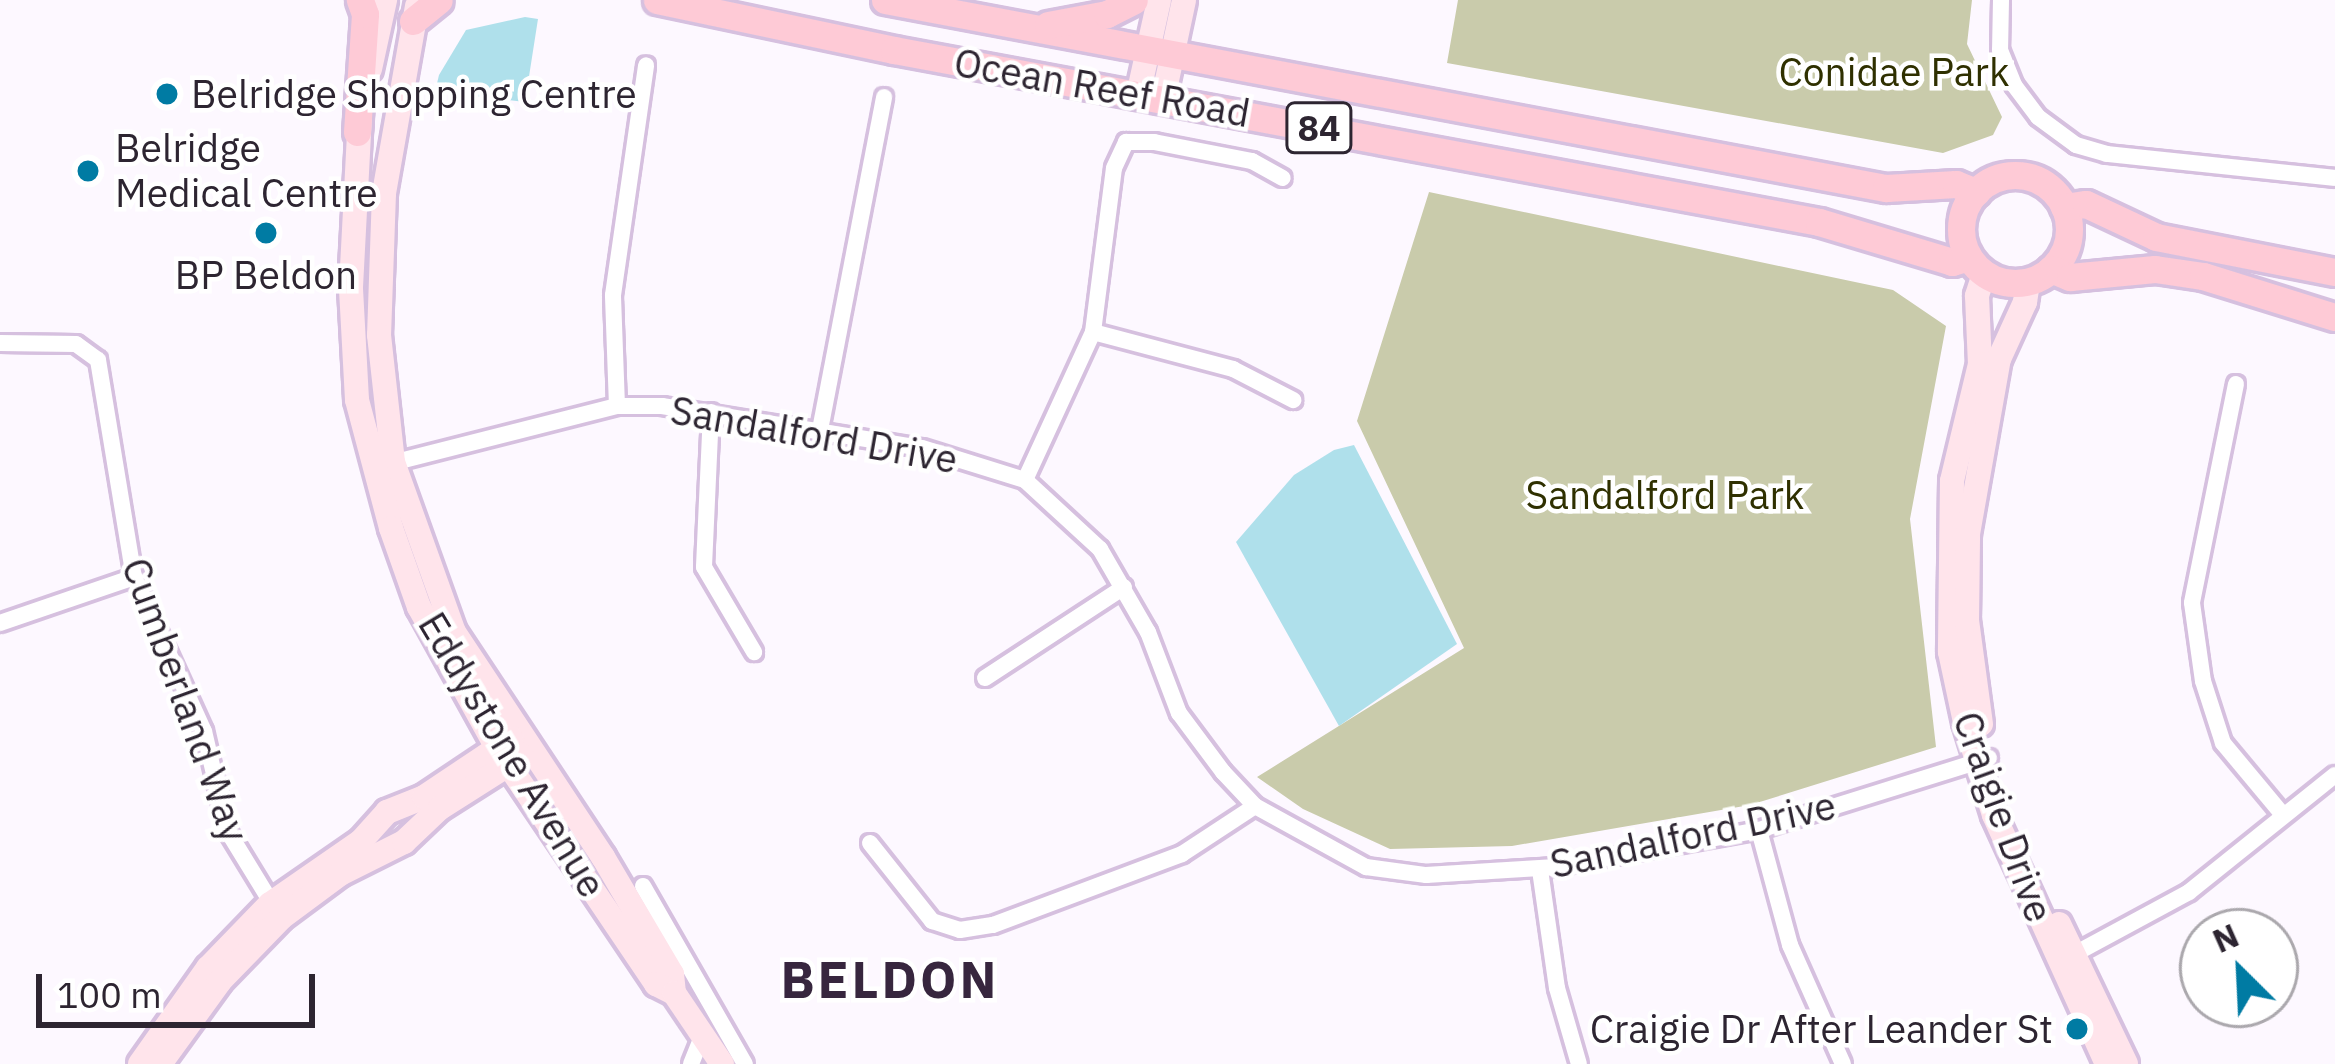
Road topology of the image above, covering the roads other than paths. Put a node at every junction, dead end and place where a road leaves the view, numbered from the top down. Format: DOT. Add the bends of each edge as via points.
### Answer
graph roads {
  1 [pos="360,0"];
  2 [pos="385,0"];
  3 [pos="439,0"];
  4 [pos="884,0"];
  5 [pos="1135,0"];
  6 [pos="1159,0"];
  7 [pos="1184,0"];
  8 [pos="2001,0"];
  9 [pos="655,1"];
  10 [pos="416,10"];
  11 [pos="1032,28"];
  12 [pos="1161,52"];
  13 [pos="646,65"];
  14 [pos="884,97"];
  15 [pos="1151,97"];
  16 [pos="357,132"];
  17 [pos="389,142"];
  18 [pos="1282,178"];
  19 [pos="2335,178"];
  20 [pos="358,190"];
  21 [pos="1976,192"];
  22 [pos="2064,206"];
  23 [pos="1976,266"];
  24 [pos="2335,272"];
  25 [pos="2040,275"];
  26 [pos="2335,317"];
  27 [pos="1093,332"];
  28 [pos="0,344"];
  29 [pos="2236,384"];
  30 [pos="1293,400"];
  31 [pos="617,406"];
  32 [pos="711,412"];
  33 [pos="820,430"];
  34 [pos="383,465"];
  35 [pos="1025,480"];
  36 [pos="134,577"];
  37 [pos="1124,587"];
  38 [pos="0,623"];
  39 [pos="754,652"];
  40 [pos="985,678"];
  41 [pos="513,749"];
  42 [pos="1983,760"];
  43 [pos="2335,775"];
  44 [pos="1255,806"];
  45 [pos="2283,815"];
  46 [pos="1759,830"];
  47 [pos="870,843"];
  48 [pos="1540,870"];
  49 [pos="643,886"];
  50 [pos="275,911"];
  51 [pos="2065,959"];
  52 [pos="703,1034"];
  53 [pos="140,1064"];
  54 [pos="160,1064"];
  55 [pos="691,1064"];
  56 [pos="722,1064"];
  57 [pos="745,1064"];
  58 [pos="1579,1064"];
  59 [pos="1843,1064"];
  60 [pos="2108,1064"];
  61 [pos="2126,1064"];
  1 -- 16 [label="main road"];
  2 -- 16 [label="main road, Eddystone Avenue"];
  3 -- 10 [label="main road"];
  4 -- 11 [label="main road, Ocean Reef Road / 84"];
  5 -- 11 [label="main road" via="1107,14"];
  6 -- 12 [label="main road"];
  7 -- 12 [label="main road"];
  8 -- 19 [label="street" via="1997,28 2014,85 2038,117 2076,145"];
  9 -- 15 [label="main road, Ocean Reef Road / 84"];
  10 -- 17 [label="main road, Eddystone Avenue"];
  11 -- 12 [label="main road, Ocean Reef Road / 84"];
  12 -- 15 [label="main road"];
  12 -- 21 [label="main road, Ocean Reef Road / 84" via="1886,188 1956,184"];
  13 -- 31 [label="street" via="613,295"];
  14 -- 33 [label="street"];
  15 -- 23 [label="main road, Ocean Reef Road / 84" via="1819,222"];
  16 -- 20 [label="main road, Eddystone Avenue"];
  17 -- 20 [label="main road" via="377,176"];
  17 -- 34 [label="main road, Eddystone Avenue" via="379,335"];
  18 -- 27 [label="street" via="1252,161 1126,142 1114,168"];
  20 -- 34 [label="main road, Eddystone Avenue" via="357,400"];
  21 -- 22 [label="main road, 84" via="1998,178 2024,176"];
  21 -- 23 [label="main road" via="1961,223"];
  22 -- 24 [label="main road, 84" via="2086,204 2156,237"];
  22 -- 25 [label="main road" via="2068,240"];
  23 -- 25 [label="main road, 84" via="2001,282"];
  23 -- 42 [label="main road, Craigie Drive" via="1980,364 1952,481 1948,586 1950,652"];
  25 -- 26 [label="main road, 84" via="2203,275"];
  25 -- 42 [label="main road, Craigie Drive" via="1994,378 1965,571"];
  27 -- 30 [label="street" via="1233,369"];
  27 -- 35 [label="street"];
  28 -- 36 [label="street, Cumberland Way" via="76,344 98,360"];
  29 -- 45 [label="street" via="2192,603 2203,681 2223,743"];
  31 -- 32 [label="street, Sandalford Drive"];
  31 -- 34 [label="street, Sandalford Drive"];
  32 -- 33 [label="street, Sandalford Drive"];
  32 -- 39 [label="street" via="704,568"];
  33 -- 35 [label="street, Sandalford Drive" via="922,448"];
  34 -- 41 [label="main road, Eddystone Avenue" via="419,607"];
  35 -- 37 [label="street, Sandalford Drive" via="1100,549"];
  36 -- 38 [label="street"];
  36 -- 50 [label="street, Cumberland Way" via="203,731 227,830"];
  37 -- 40 [label="street"];
  37 -- 44 [label="street, Sandalford Drive" via="1179,713"];
  41 -- 50 [label="main road" via="387,812"];
  41 -- 52 [label="main road, Eddystone Avenue" via="604,857"];
  42 -- 46 [label="street, Sandalford Drive"];
  42 -- 51 [label="main road, Craigie Drive"];
  43 -- 45 [label="street"];
  44 -- 47 [label="street" via="1182,854 960,930 932,921"];
  44 -- 48 [label="street, Sandalford Drive" via="1366,867 1426,875"];
  45 -- 51 [label="street" via="2189,892"];
  46 -- 48 [label="street, Sandalford Drive"];
  46 -- 59 [label="street" via="1790,945"];
  48 -- 58 [label="street" via="1557,988"];
  49 -- 57 [label="street, Eddystone Avenue"];
  50 -- 53 [label="main road" via="208,968"];
  50 -- 54 [label="main road"];
  51 -- 60 [label="main road, Craigie Drive"];
  51 -- 61 [label="main road, Craigie Drive"];
  52 -- 55 [label="street"];
  52 -- 56 [label="main road, Eddystone Avenue"];
}
